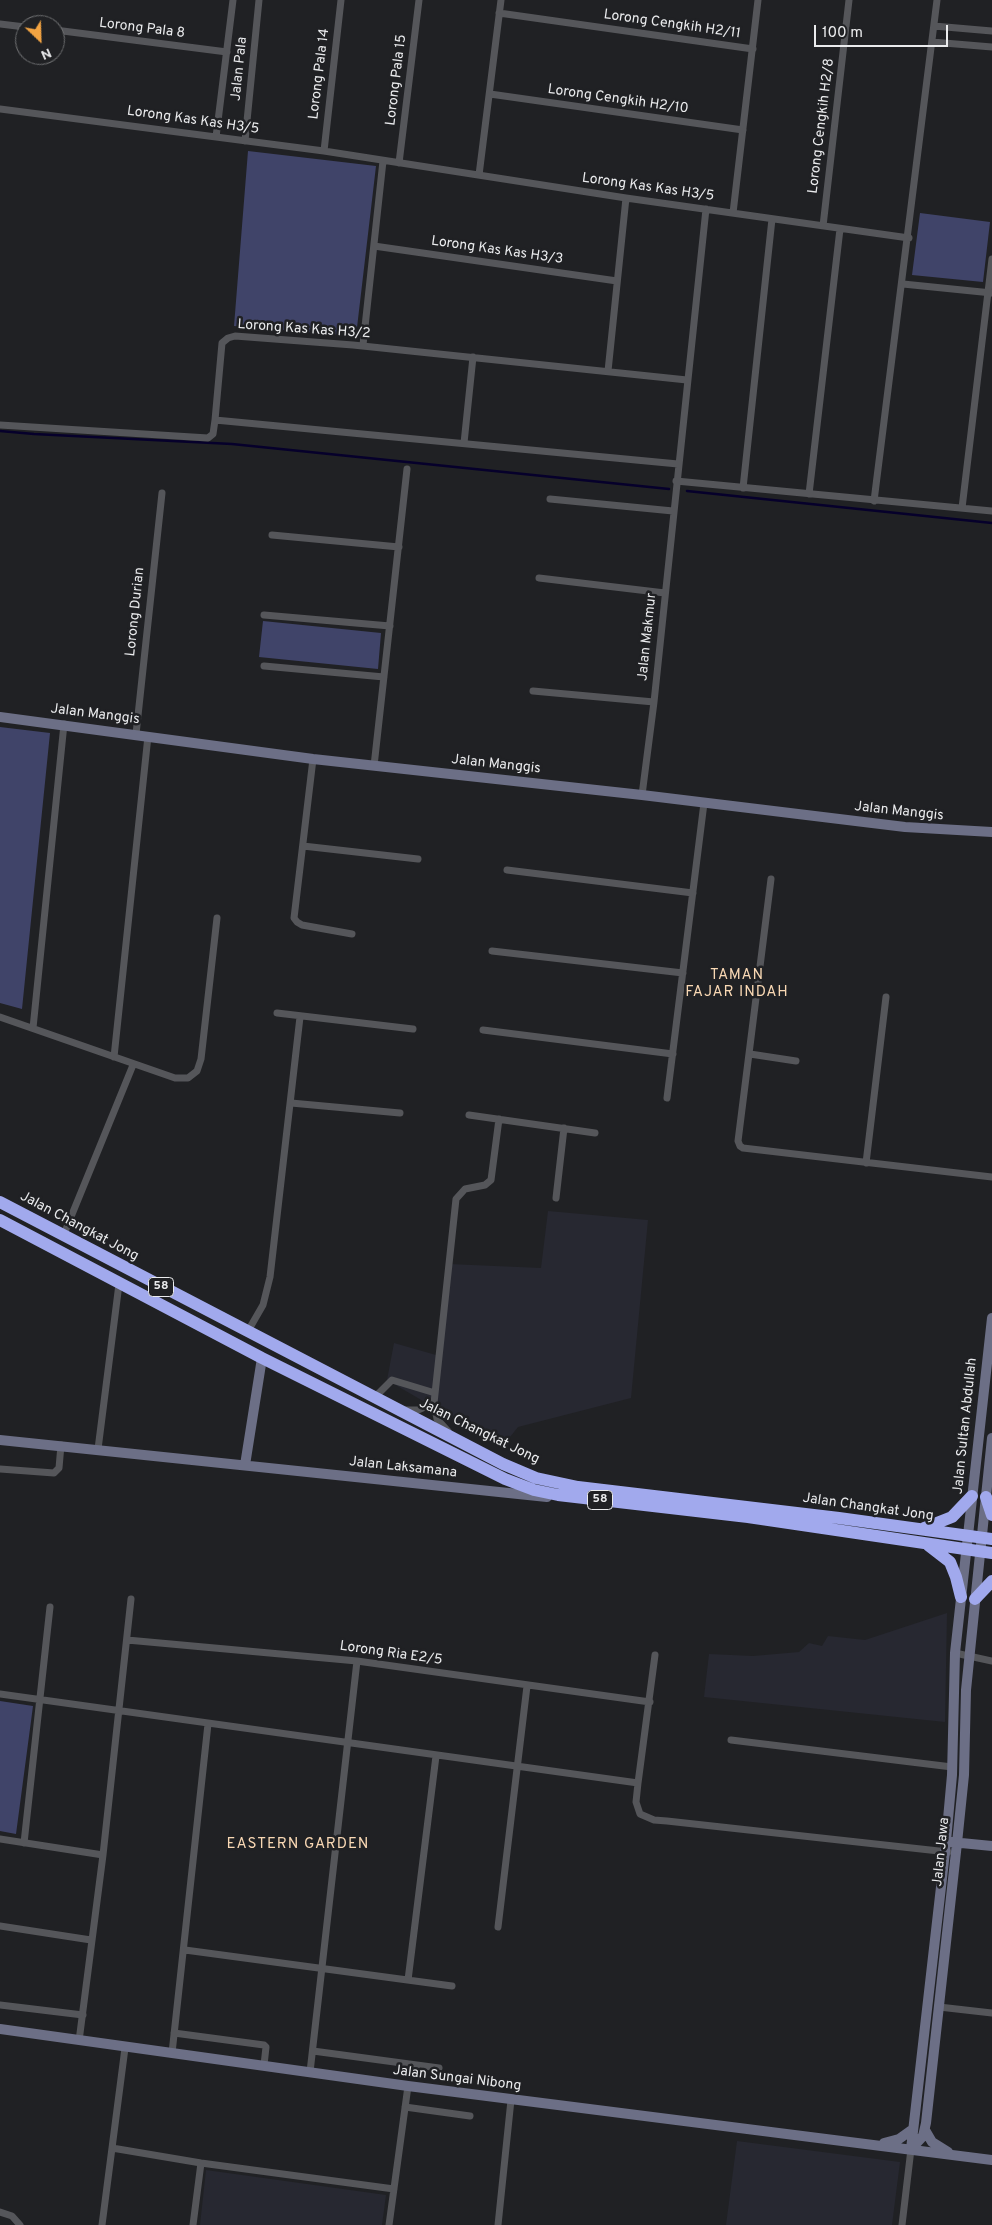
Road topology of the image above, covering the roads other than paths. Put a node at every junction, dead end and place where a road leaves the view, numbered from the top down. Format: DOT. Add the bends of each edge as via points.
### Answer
graph roads {
  1 [pos="233,0"];
  2 [pos="259,0"];
  3 [pos="342,0"];
  4 [pos="419,0"];
  5 [pos="501,0"];
  6 [pos="758,0"];
  7 [pos="849,0"];
  8 [pos="937,0"];
  9 [pos="500,13"];
  10 [pos="0,24"];
  11 [pos="15,26"];
  12 [pos="934,26"];
  13 [pos="65,31"];
  14 [pos="992,31"];
  15 [pos="932,42"];
  16 [pos="992,47"];
  17 [pos="753,49"];
  18 [pos="227,52"];
  19 [pos="490,94"];
  20 [pos="0,109"];
  21 [pos="743,130"];
  22 [pos="216,137"];
  23 [pos="245,141"];
  24 [pos="324,151"];
  25 [pos="383,161"];
  26 [pos="399,163"];
  27 [pos="479,175"];
  28 [pos="626,198"];
  29 [pos="706,209"];
  30 [pos="733,213"];
  31 [pos="772,218"];
  32 [pos="823,226"];
  33 [pos="840,229"];
  34 [pos="909,238"];
  35 [pos="374,246"];
  36 [pos="992,259"];
  37 [pos="617,281"];
  38 [pos="903,284"];
  39 [pos="990,292"];
  40 [pos="363,346"];
  41 [pos="473,357"];
  42 [pos="608,371"];
  43 [pos="687,380"];
  44 [pos="215,420"];
  45 [pos="0,425"];
  46 [pos="464,442"];
  47 [pos="678,464"];
  48 [pos="407,469"];
  49 [pos="676,480"];
  50 [pos="743,488"];
  51 [pos="162,494"];
  52 [pos="809,494"];
  53 [pos="550,499"];
  54 [pos="874,501"];
  55 [pos="962,508"];
  56 [pos="673,510"];
  57 [pos="992,511"];
  58 [pos="272,535"];
  59 [pos="399,547"];
  60 [pos="539,578"];
  61 [pos="665,592"];
  62 [pos="264,615"];
  63 [pos="390,626"];
  64 [pos="264,666"];
  65 [pos="384,677"];
  66 [pos="534,691"];
  67 [pos="654,702"];
  68 [pos="0,717"];
  69 [pos="64,724"];
  70 [pos="136,734"];
  71 [pos="148,736"];
  72 [pos="313,759"];
  73 [pos="374,766"];
  74 [pos="642,795"];
  75 [pos="704,803"];
  76 [pos="991,832"];
  77 [pos="303,846"];
  78 [pos="418,859"];
  79 [pos="507,870"];
  80 [pos="771,879"];
  81 [pos="693,892"];
  82 [pos="217,918"];
  83 [pos="352,934"];
  84 [pos="492,951"];
  85 [pos="683,973"];
  86 [pos="886,997"];
  87 [pos="277,1013"];
  88 [pos="0,1017"];
  89 [pos="300,1017"];
  90 [pos="33,1028"];
  91 [pos="413,1029"];
  92 [pos="483,1030"];
  93 [pos="673,1054"];
  94 [pos="750,1054"];
  95 [pos="114,1056"];
  96 [pos="796,1061"];
  97 [pos="132,1065"];
  98 [pos="667,1098"];
  99 [pos="290,1104"];
  100 [pos="400,1113"];
  101 [pos="469,1115"];
  102 [pos="499,1119"];
  103 [pos="564,1128"];
  104 [pos="595,1133"];
  105 [pos="866,1163"];
  106 [pos="992,1177"];
  107 [pos="556,1198"];
  108 [pos="0,1202"];
  109 [pos="21,1212"];
  110 [pos="0,1220"];
  111 [pos="64,1234"];
  112 [pos="48,1246"];
  113 [pos="119,1284"];
  114 [pos="992,1318"];
  115 [pos="248,1331"];
  116 [pos="262,1358"];
  117 [pos="309,1364"];
  118 [pos="435,1393"];
  119 [pos="337,1396"];
  120 [pos="375,1397"];
  121 [pos="434,1403"];
  122 [pos="398,1409"];
  123 [pos="992,1438"];
  124 [pos="0,1440"];
  125 [pos="458,1440"];
  126 [pos="61,1445"];
  127 [pos="98,1449"];
  128 [pos="245,1466"];
  129 [pos="0,1469"];
  130 [pos="558,1495"];
  131 [pos="972,1496"];
  132 [pos="986,1497"];
  133 [pos="992,1516"];
  134 [pos="919,1530"];
  135 [pos="981,1538"];
  136 [pos="924,1543"];
  137 [pos="967,1550"];
  138 [pos="986,1552"];
  139 [pos="992,1581"];
  140 [pos="961,1597"];
  141 [pos="131,1599"];
  142 [pos="975,1599"];
  143 [pos="50,1607"];
  144 [pos="127,1640"];
  145 [pos="955,1653"];
  146 [pos="655,1655"];
  147 [pos="969,1656"];
  148 [pos="357,1661"];
  149 [pos="992,1661"];
  150 [pos="527,1686"];
  151 [pos="0,1694"];
  152 [pos="41,1700"];
  153 [pos="650,1702"];
  154 [pos="118,1712"];
  155 [pos="208,1724"];
  156 [pos="731,1740"];
  157 [pos="348,1743"];
  158 [pos="436,1756"];
  159 [pos="964,1758"];
  160 [pos="952,1762"];
  161 [pos="517,1766"];
  162 [pos="638,1783"];
  163 [pos="0,1839"];
  164 [pos="24,1843"];
  165 [pos="992,1846"];
  166 [pos="946,1847"];
  167 [pos="957,1848"];
  168 [pos="103,1854"];
  169 [pos="0,1926"];
  170 [pos="498,1927"];
  171 [pos="91,1940"];
  172 [pos="185,1950"];
  173 [pos="323,1969"];
  174 [pos="408,1980"];
  175 [pos="930,1984"];
  176 [pos="452,1986"];
  177 [pos="941,1986"];
  178 [pos="0,2004"];
  179 [pos="939,2007"];
  180 [pos="992,2013"];
  181 [pos="83,2016"];
  182 [pos="0,2029"];
  183 [pos="174,2033"];
  184 [pos="79,2041"];
  185 [pos="125,2048"];
  186 [pos="313,2051"];
  187 [pos="172,2053"];
  188 [pos="264,2065"];
  189 [pos="439,2068"];
  190 [pos="310,2072"];
  191 [pos="408,2086"];
  192 [pos="511,2100"];
  193 [pos="405,2107"];
  194 [pos="470,2116"];
  195 [pos="913,2129"];
  196 [pos="925,2130"];
  197 [pos="878,2145"];
  198 [pos="112,2148"];
  199 [pos="911,2149"];
  200 [pos="953,2155"];
  201 [pos="992,2160"];
  202 [pos="201,2163"];
  203 [pos="394,2188"];
  204 [pos="0,2212"];
  205 [pos="20,2225"];
  206 [pos="102,2225"];
  207 [pos="193,2225"];
  208 [pos="389,2225"];
  209 [pos="498,2225"];
  210 [pos="902,2225"];
  1 -- 18 [label="street"];
  2 -- 23 [label="street, Jalan Pala"];
  3 -- 24 [label="street, Lorong Pala 14"];
  4 -- 26 [label="street, Lorong Pala 15"];
  5 -- 9 [label="street"];
  6 -- 17 [label="street"];
  7 -- 32 [label="street, Lorong Cengkih H2/8"];
  8 -- 12 [label="street"];
  9 -- 17 [label="street, Lorong Cengkih H2/11"];
  9 -- 19 [label="street"];
  10 -- 11 [label="street"];
  12 -- 14 [label="street"];
  12 -- 15 [label="street"];
  13 -- 18 [label="street, Lorong Pala 8"];
  15 -- 16 [label="street"];
  15 -- 34 [label="street"];
  17 -- 21 [label="street"];
  18 -- 22 [label="street"];
  19 -- 21 [label="street, Lorong Cengkih H2/10"];
  19 -- 27 [label="street"];
  20 -- 22 [label="street, Lorong Kas Kas H3/5"];
  21 -- 30 [label="street"];
  22 -- 23 [label="street, Lorong Kas Kas H3/5"];
  23 -- 24 [label="street, Lorong Kas Kas H3/5"];
  24 -- 25 [label="street, Lorong Kas Kas H3/5"];
  25 -- 26 [label="street, Lorong Kas Kas H3/5"];
  25 -- 35 [label="street"];
  26 -- 27 [label="street, Lorong Kas Kas H3/5"];
  27 -- 28 [label="street, Lorong Kas Kas H3/5"];
  28 -- 29 [label="street, Lorong Kas Kas H3/5"];
  28 -- 37 [label="street"];
  29 -- 30 [label="street, Lorong Kas Kas H3/5"];
  29 -- 43 [label="street, Jalan Makmur"];
  30 -- 31 [label="street, Lorong Kas Kas H3/5"];
  31 -- 32 [label="street, Lorong Kas Kas H3/5"];
  31 -- 50 [label="street"];
  32 -- 33 [label="street, Lorong Kas Kas H3/5"];
  33 -- 34 [label="street, Lorong Kas Kas H3/5"];
  33 -- 52 [label="street"];
  34 -- 38 [label="street"];
  35 -- 37 [label="street, Lorong Kas Kas H3/3"];
  35 -- 40 [label="street"];
  36 -- 39 [label="street"];
  37 -- 42 [label="street"];
  38 -- 39 [label="street"];
  38 -- 54 [label="street"];
  39 -- 55 [label="street"];
  40 -- 41 [label="street, Lorong Kas Kas H3/2"];
  40 -- 44 [label="street, Lorong Kas Kas H3/2" via="228,338 222,343"];
  41 -- 42 [label="street, Lorong Kas Kas H3/2"];
  41 -- 46 [label="street"];
  42 -- 43 [label="street, Lorong Kas Kas H3/2"];
  43 -- 47 [label="street, Jalan Makmur"];
  44 -- 45 [label="street" via="213,434 208,438"];
  44 -- 46 [label="street"];
  46 -- 47 [label="street"];
  47 -- 49 [label="street, Jalan Makmur"];
  48 -- 59 [label="street"];
  49 -- 50 [label="street"];
  49 -- 56 [label="street, Jalan Makmur"];
  50 -- 52 [label="street"];
  51 -- 70 [label="street, Lorong Durian"];
  52 -- 54 [label="street"];
  53 -- 56 [label="street"];
  54 -- 55 [label="street"];
  55 -- 57 [label="street"];
  56 -- 61 [label="street, Jalan Makmur"];
  58 -- 59 [label="street"];
  59 -- 63 [label="street"];
  60 -- 61 [label="street"];
  61 -- 67 [label="street, Jalan Makmur"];
  62 -- 63 [label="street"];
  63 -- 65 [label="street"];
  64 -- 65 [label="street"];
  65 -- 73 [label="street"];
  66 -- 67 [label="street"];
  67 -- 74 [label="street, Jalan Makmur"];
  68 -- 69 [label="street, Jalan Manggis"];
  69 -- 70 [label="street, Jalan Manggis"];
  69 -- 90 [label="street"];
  70 -- 71 [label="street, Jalan Manggis"];
  71 -- 72 [label="street, Jalan Manggis"];
  71 -- 95 [label="street"];
  72 -- 73 [label="street, Jalan Manggis"];
  72 -- 77 [label="street"];
  73 -- 74 [label="street, Jalan Manggis"];
  74 -- 75 [label="street, Jalan Manggis"];
  75 -- 76 [label="street, Jalan Manggis" via="905,827"];
  75 -- 81 [label="street"];
  77 -- 78 [label="street"];
  77 -- 83 [label="street" via="295,906 297,922"];
  79 -- 81 [label="street"];
  80 -- 94 [label="street"];
  81 -- 85 [label="street"];
  82 -- 97 [label="street" via="197,1071 188,1078 175,1078"];
  84 -- 85 [label="street"];
  85 -- 93 [label="street"];
  86 -- 105 [label="street"];
  87 -- 89 [label="street"];
  88 -- 90 [label="street"];
  89 -- 91 [label="street"];
  89 -- 99 [label="street"];
  90 -- 95 [label="street"];
  92 -- 93 [label="street"];
  93 -- 98 [label="street"];
  94 -- 96 [label="street"];
  94 -- 105 [label="street" via="738,1141 740,1146"];
  95 -- 97 [label="street"];
  97 -- 111 [label="street"];
  99 -- 100 [label="street"];
  99 -- 115 [label="street" via="268,1290"];
  101 -- 102 [label="street"];
  102 -- 103 [label="street"];
  102 -- 118 [label="street" via="491,1180 485,1185 465,1189 456,1199"];
  103 -- 104 [label="street"];
  103 -- 107 [label="street"];
  105 -- 106 [label="street"];
  108 -- 109 [label="highway, Jalan Changkat Jong / 58"];
  109 -- 111 [label="highway, Jalan Changkat Jong / 58"];
  109 -- 112 [label="highway" via="21,1222"];
  110 -- 112 [label="highway, Jalan Changkat Jong / 58"];
  111 -- 115 [label="highway, Jalan Changkat Jong / 58"];
  112 -- 113 [label="highway, Jalan Changkat Jong / 58"];
  113 -- 116 [label="highway, Jalan Changkat Jong / 58"];
  113 -- 127 [label="street"];
  114 -- 131 [label="street, Jalan Sultan Abdullah"];
  115 -- 117 [label="highway, Jalan Changkat Jong / 58"];
  116 -- 119 [label="highway, Jalan Changkat Jong / 58"];
  116 -- 128 [label="street"];
  117 -- 119 [label="highway" via="334,1384"];
  117 -- 120 [label="highway, Jalan Changkat Jong / 58"];
  118 -- 120 [label="street" via="392,1380"];
  118 -- 121 [label="street"];
  119 -- 130 [label="highway, Jalan Changkat Jong / 58" via="505,1479"];
  120 -- 122 [label="highway, Jalan Changkat Jong / 58"];
  121 -- 122 [label="street" via="418,1410"];
  121 -- 125 [label="street" via="437,1419"];
  122 -- 125 [label="highway, Jalan Changkat Jong / 58"];
  123 -- 132 [label="street, Jalan Sultan Abdullah"];
  124 -- 126 [label="street, Jalan Laksamana"];
  125 -- 134 [label="highway, Jalan Changkat Jong / 58" via="522,1473 562,1485"];
  126 -- 127 [label="street, Jalan Laksamana"];
  126 -- 129 [label="street" via="58,1468 54,1473"];
  127 -- 128 [label="street, Jalan Laksamana"];
  128 -- 130 [label="street, Jalan Laksamana" via="526,1496"];
  130 -- 136 [label="highway, Jalan Changkat Jong / 58" via="748,1517"];
  131 -- 134 [label="highway" via="952,1517"];
  131 -- 135 [label="street, Jalan Sultan Abdullah"];
  132 -- 133 [label="highway"];
  132 -- 135 [label="street, Jalan Sultan Abdullah"];
  134 -- 135 [label="highway, Jalan Changkat Jong / 58"];
  135 -- 137 [label="street, Jalan Jawa"];
  135 -- 138 [label="street, Jalan Jawa"];
  136 -- 137 [label="highway, Jalan Changkat Jong / 58"];
  136 -- 140 [label="highway" via="950,1562"];
  137 -- 138 [label="highway, Jalan Changkat Jong / 58"];
  137 -- 140 [label="street, Jalan Jawa"];
  138 -- 142 [label="street, Jalan Jawa"];
  139 -- 142 [label="highway"];
  140 -- 145 [label="street, Jalan Jawa"];
  141 -- 144 [label="street"];
  142 -- 147 [label="street, Jalan Jawa"];
  143 -- 152 [label="street"];
  144 -- 148 [label="street, Lorong Ria E2/5"];
  144 -- 154 [label="street"];
  145 -- 147 [label="street"];
  145 -- 160 [label="street, Jalan Jawa"];
  146 -- 153 [label="street"];
  147 -- 149 [label="street"];
  147 -- 159 [label="street, Jalan Jawa"];
  148 -- 150 [label="street, Lorong Ria E2/5"];
  148 -- 157 [label="street"];
  150 -- 153 [label="street, Lorong Ria E2/5"];
  150 -- 161 [label="street"];
  151 -- 152 [label="street"];
  152 -- 154 [label="street"];
  152 -- 164 [label="street"];
  153 -- 162 [label="street"];
  154 -- 155 [label="street"];
  154 -- 168 [label="street"];
  155 -- 157 [label="street"];
  155 -- 172 [label="street"];
  156 -- 160 [label="street"];
  157 -- 158 [label="street"];
  157 -- 173 [label="street"];
  158 -- 161 [label="street"];
  158 -- 174 [label="street"];
  159 -- 160 [label="street"];
  159 -- 167 [label="street, Jalan Jawa"];
  160 -- 166 [label="street, Jalan Jawa"];
  161 -- 162 [label="street"];
  161 -- 170 [label="street"];
  162 -- 166 [label="street" via="636,1802 640,1814 654,1820"];
  163 -- 164 [label="street"];
  164 -- 168 [label="street"];
  165 -- 167 [label="street"];
  166 -- 167 [label="street"];
  166 -- 175 [label="street, Jalan Jawa"];
  167 -- 177 [label="street, Jalan Jawa"];
  168 -- 171 [label="street"];
  169 -- 171 [label="street"];
  171 -- 181 [label="street"];
  172 -- 173 [label="street"];
  172 -- 183 [label="street"];
  173 -- 174 [label="street"];
  173 -- 186 [label="street"];
  174 -- 176 [label="street"];
  175 -- 177 [label="street"];
  175 -- 195 [label="street, Jalan Jawa"];
  177 -- 179 [label="street, Jalan Jawa"];
  178 -- 181 [label="street"];
  179 -- 180 [label="street"];
  179 -- 196 [label="street, Jalan Jawa"];
  181 -- 184 [label="street"];
  182 -- 184 [label="street, Jalan Sungai Nibong"];
  183 -- 187 [label="street"];
  183 -- 188 [label="street" via="264,2044"];
  184 -- 185 [label="street, Jalan Sungai Nibong"];
  185 -- 187 [label="street, Jalan Sungai Nibong"];
  185 -- 198 [label="street"];
  186 -- 189 [label="street"];
  186 -- 190 [label="street"];
  187 -- 188 [label="street, Jalan Sungai Nibong"];
  188 -- 190 [label="street, Jalan Sungai Nibong"];
  190 -- 191 [label="street, Jalan Sungai Nibong"];
  191 -- 192 [label="street, Jalan Sungai Nibong"];
  191 -- 193 [label="street"];
  192 -- 197 [label="street, Jalan Sungai Nibong"];
  192 -- 209 [label="street"];
  193 -- 194 [label="street"];
  193 -- 203 [label="street"];
  195 -- 197 [label="street" via="899,2139"];
  195 -- 199 [label="street, Jalan Jawa"];
  196 -- 199 [label="street, Jalan Jawa" via="921,2140"];
  196 -- 200 [label="street" via="932,2142"];
  197 -- 199 [label="street, Jalan Sungai Nibong"];
  198 -- 202 [label="street"];
  198 -- 206 [label="street"];
  199 -- 200 [label="street, Jalan Sungai Nibong"];
  199 -- 210 [label="street, Jalan Jawa"];
  200 -- 201 [label="street, Jalan Sungai Nibong"];
  202 -- 203 [label="street"];
  202 -- 207 [label="street"];
  203 -- 208 [label="street"];
  204 -- 205 [label="street" via="12,2216"];
}
